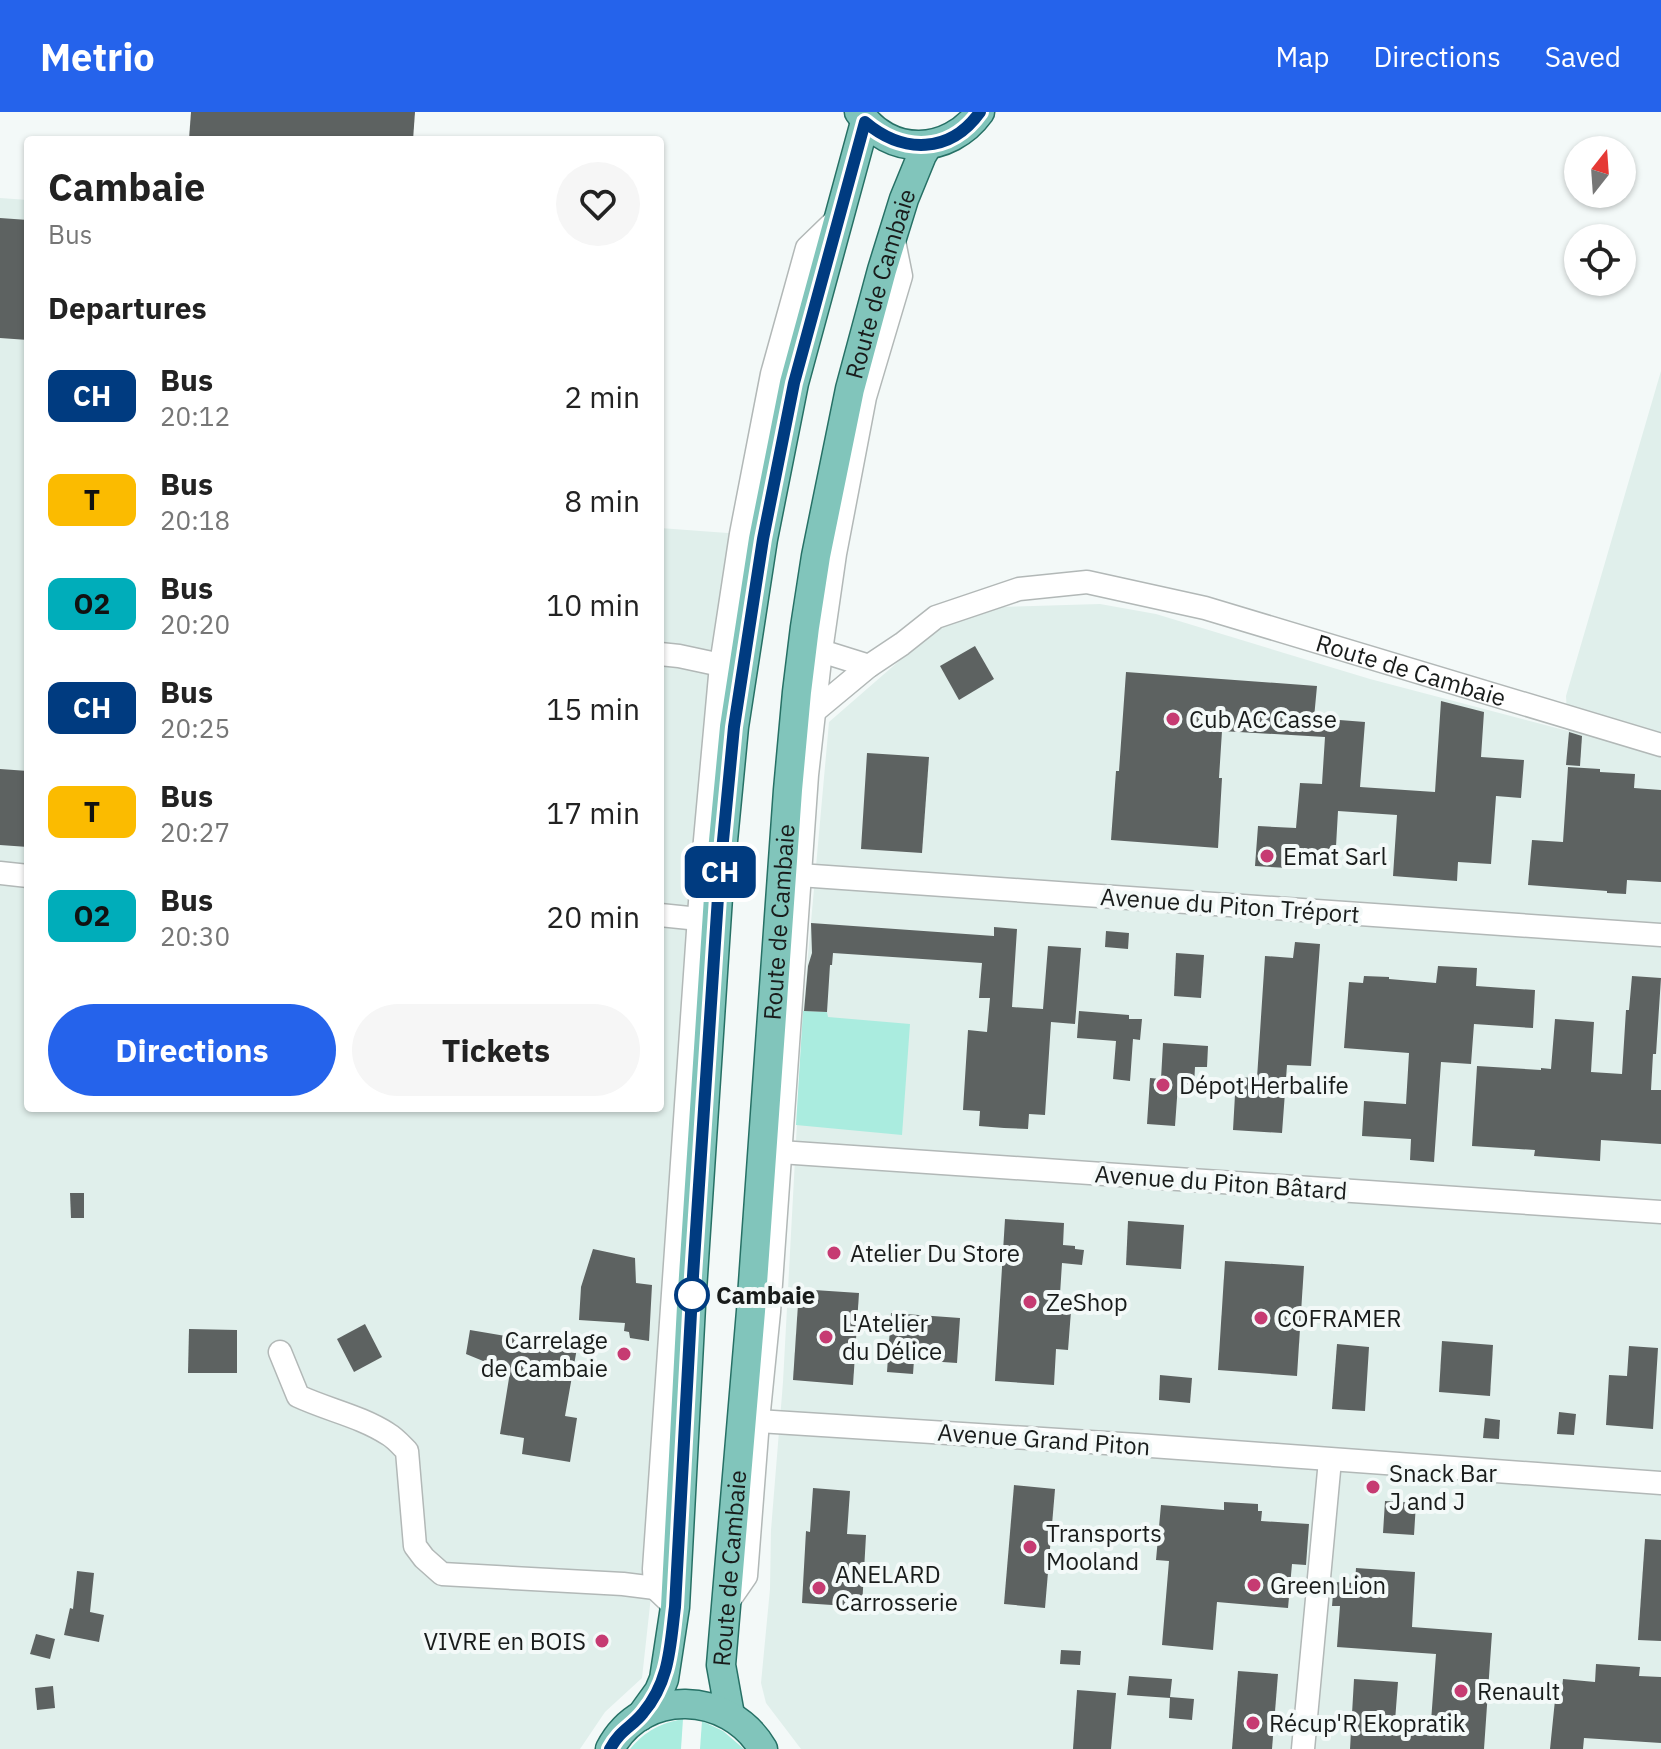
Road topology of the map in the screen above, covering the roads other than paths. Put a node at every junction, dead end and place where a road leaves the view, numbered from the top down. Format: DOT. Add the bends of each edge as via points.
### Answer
graph roads {
  1 [pos="980,112"];
  2 [pos="862,117"];
  3 [pos="928,145"];
  4 [pos="838,218"];
  5 [pos="893,236"];
  6 [pos="821,651"];
  7 [pos="664,654"];
  8 [pos="721,665"];
  9 [pos="869,666"];
  10 [pos="816,710"];
  11 [pos="1661,745"];
  12 [pos="0,873"];
  13 [pos="799,875"];
  14 [pos="24,876"];
  15 [pos="664,915"];
  16 [pos="699,919"];
  17 [pos="1661,935"];
  18 [pos="780,1152"];
  19 [pos="1661,1212"];
  20 [pos="280,1352"];
  21 [pos="758,1421"];
  22 [pos="1330,1460"];
  23 [pos="1661,1483"];
  24 [pos="665,1597"];
  25 [pos="726,1606"];
  26 [pos="730,1715"];
  27 [pos="641,1716"];
  28 [pos="610,1749"];
  29 [pos="763,1749"];
  30 [pos="1303,1749"];
  1 -- 3 [label="main road" via="963,131"];
  2 -- 3 [label="main road" via="894,141"];
  2 -- 4 [label="main road"];
  3 -- 5 [label="main road, Route de Cambaie"];
  4 -- 8 [label="street" via="807,248 772,374"];
  4 -- 24 [label="main road" via="794,383 734,727"];
  5 -- 6 [label="street" via="901,276 865,397"];
  5 -- 25 [label="main road, Route de Cambaie" via="850,389 816,556 797,692"];
  6 -- 9 [label="street"];
  6 -- 10 [label="street"];
  7 -- 8 [label="street"];
  8 -- 16 [label="street"];
  9 -- 10 [label="street, Route de Cambaie"];
  9 -- 11 [label="street, Route de Cambaie" via="936,617 1019,589 1087,582 1205,608"];
  10 -- 13 [label="street"];
  12 -- 14 [label="street"];
  13 -- 17 [label="street, Avenue du Piton Tréport"];
  13 -- 18 [label="street"];
  15 -- 16 [label="street"];
  16 -- 24 [label="street" via="654,1569"];
  18 -- 19 [label="street, Avenue du Piton Bâtard"];
  18 -- 21 [label="street"];
  20 -- 24 [label="street" via="298,1396 376,1428 407,1451 415,1546 442,1574 623,1584"];
  21 -- 22 [label="street, Avenue Grand Piton"];
  21 -- 25 [label="street" via="746,1576"];
  22 -- 23 [label="street, Avenue Grand Piton"];
  22 -- 30 [label="street"];
  24 -- 27 [label="main road" via="664,1679"];
  25 -- 26 [label="main road, Route de Cambaie" via="721,1665"];
  26 -- 27 [label="main road" via="693,1704 666,1705"];
  26 -- 29 [label="main road"];
  27 -- 28 [label="main road"];
}
